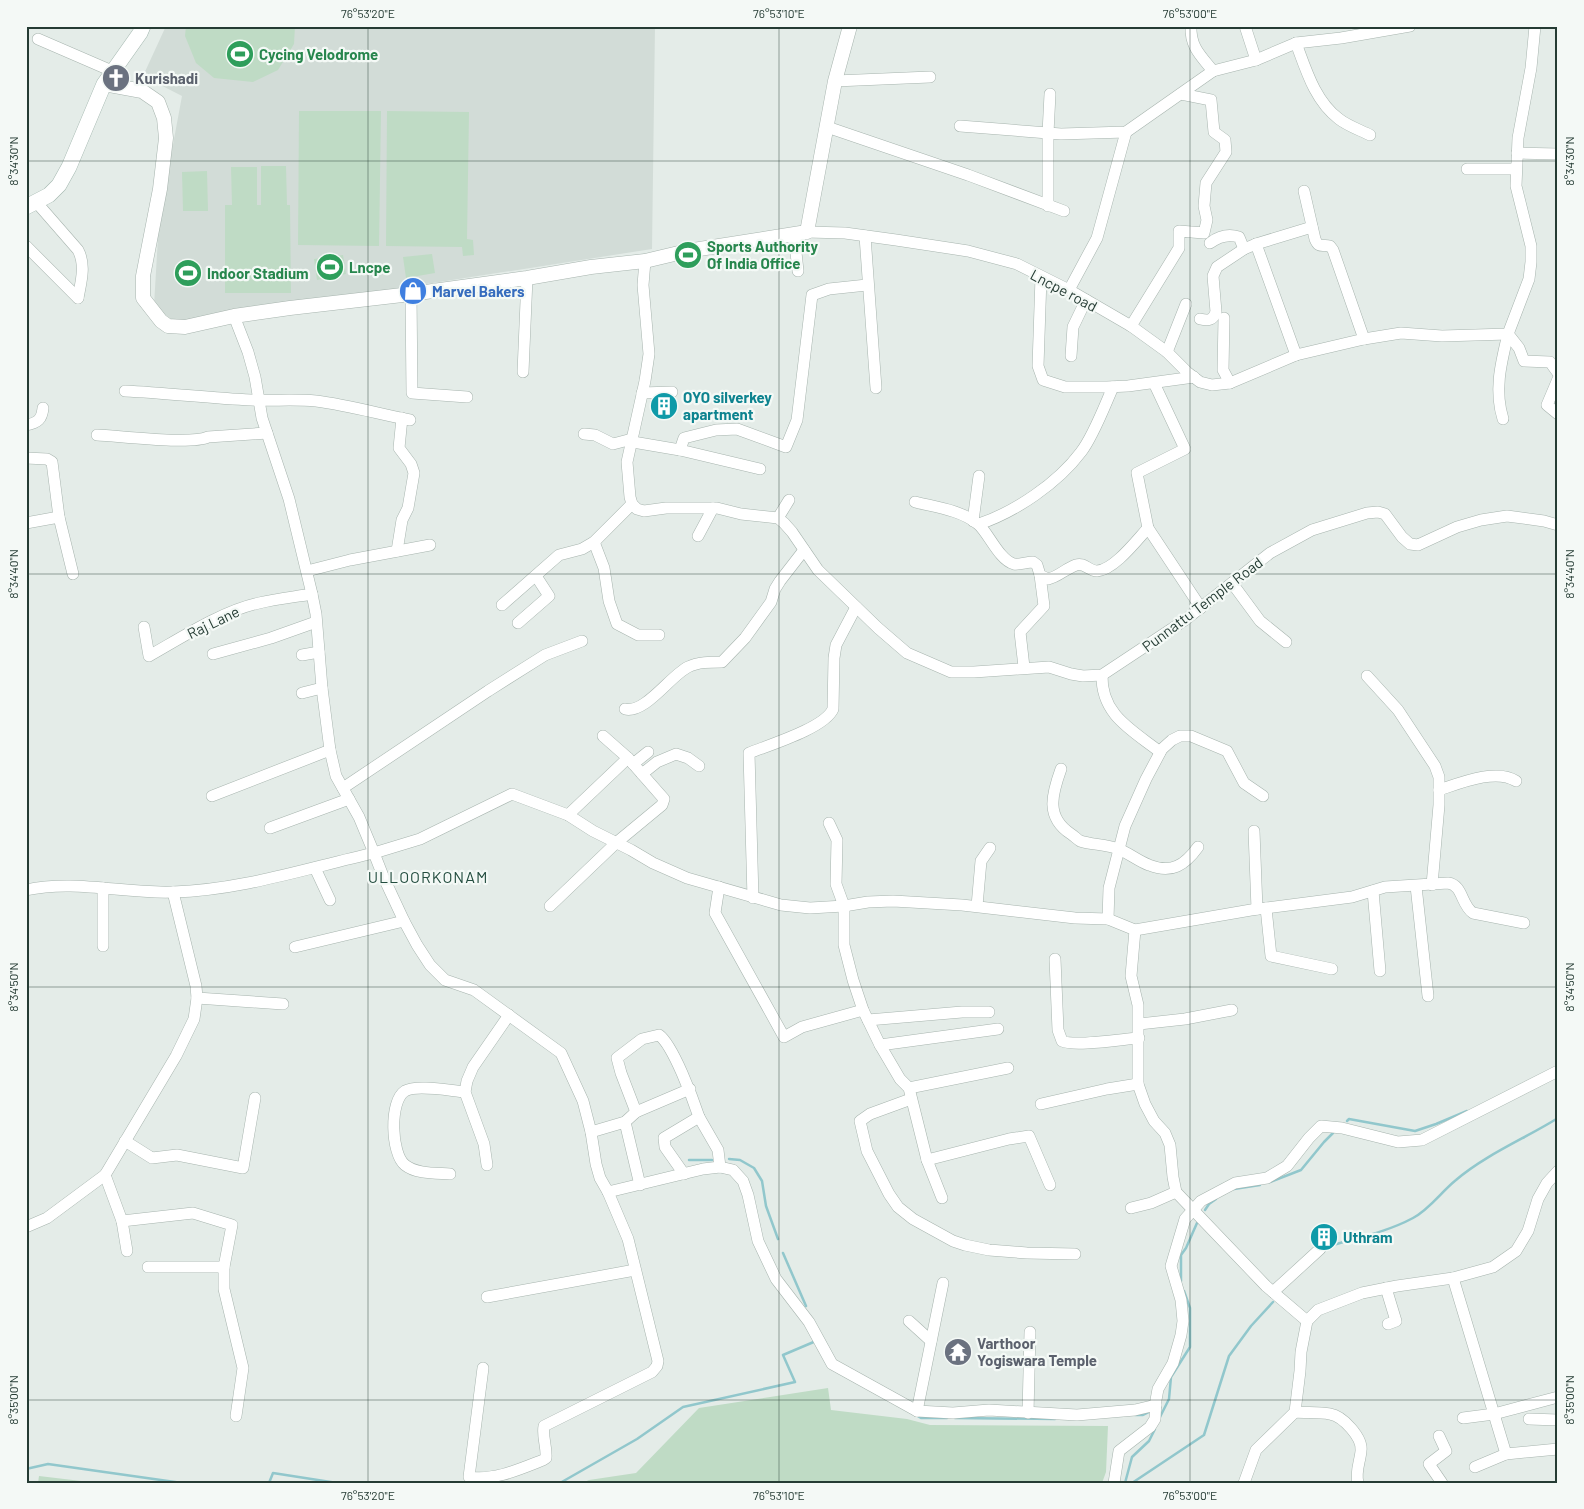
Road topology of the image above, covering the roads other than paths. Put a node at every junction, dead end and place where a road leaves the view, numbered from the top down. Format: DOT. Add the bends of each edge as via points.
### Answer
graph roads {
  1 [pos="142,26"];
  2 [pos="850,26"];
  3 [pos="1191,26"];
  4 [pos="1245,26"];
  5 [pos="1410,26"];
  6 [pos="1535,26"];
  7 [pos="38,39"];
  8 [pos="1296,43"];
  9 [pos="1256,60"];
  10 [pos="1213,72"];
  11 [pos="930,77"];
  12 [pos="108,78"];
  13 [pos="835,80"];
  14 [pos="1050,94"];
  15 [pos="1181,94"];
  16 [pos="960,126"];
  17 [pos="827,127"];
  18 [pos="1126,132"];
  19 [pos="1048,133"];
  20 [pos="1370,135"];
  21 [pos="1517,153"];
  22 [pos="1558,154"];
  23 [pos="1467,169"];
  24 [pos="1516,169"];
  25 [pos="1304,191"];
  26 [pos="32,205"];
  27 [pos="1048,206"];
  28 [pos="1064,211"];
  29 [pos="1312,227"];
  30 [pos="800,233"];
  31 [pos="865,236"];
  32 [pos="1210,243"];
  33 [pos="1256,244"];
  34 [pos="26,246"];
  35 [pos="1244,249"];
  36 [pos="645,261"];
  37 [pos="798,271"];
  38 [pos="1040,277"];
  39 [pos="527,278"];
  40 [pos="867,285"];
  41 [pos="1069,290"];
  42 [pos="411,294"];
  43 [pos="1086,300"];
  44 [pos="1186,304"];
  45 [pos="234,316"];
  46 [pos="1224,318"];
  47 [pos="1200,319"];
  48 [pos="1131,326"];
  49 [pos="1508,334"];
  50 [pos="1364,339"];
  51 [pos="1167,352"];
  52 [pos="1296,355"];
  53 [pos="1071,356"];
  54 [pos="523,372"];
  55 [pos="1558,373"];
  56 [pos="1194,377"];
  57 [pos="1558,379"];
  58 [pos="1154,383"];
  59 [pos="1230,383"];
  60 [pos="1113,387"];
  61 [pos="876,388"];
  62 [pos="125,391"];
  63 [pos="672,392"];
  64 [pos="642,393"];
  65 [pos="467,397"];
  66 [pos="260,401"];
  67 [pos="44,408"];
  68 [pos="1558,414"];
  69 [pos="1503,419"];
  70 [pos="26,425"];
  71 [pos="267,433"];
  72 [pos="584,434"];
  73 [pos="97,435"];
  74 [pos="632,440"];
  75 [pos="680,450"];
  76 [pos="26,458"];
  77 [pos="760,469"];
  78 [pos="979,476"];
  79 [pos="789,500"];
  80 [pos="915,502"];
  81 [pos="632,504"];
  82 [pos="713,508"];
  83 [pos="59,517"];
  84 [pos="778,518"];
  85 [pos="26,523"];
  86 [pos="976,523"];
  87 [pos="1558,525"];
  88 [pos="1148,528"];
  89 [pos="698,536"];
  90 [pos="594,542"];
  91 [pos="430,545"];
  92 [pos="804,550"];
  93 [pos="397,551"];
  94 [pos="307,571"];
  95 [pos="73,574"];
  96 [pos="1040,575"];
  97 [pos="536,576"];
  98 [pos="1232,583"];
  99 [pos="312,594"];
  100 [pos="502,605"];
  101 [pos="856,607"];
  102 [pos="1201,608"];
  103 [pos="316,622"];
  104 [pos="518,623"];
  105 [pos="144,627"];
  106 [pos="659,635"];
  107 [pos="582,641"];
  108 [pos="1286,642"];
  109 [pos="319,652"];
  110 [pos="213,654"];
  111 [pos="302,655"];
  112 [pos="1024,668"];
  113 [pos="1102,675"];
  114 [pos="1367,676"];
  115 [pos="322,688"];
  116 [pos="302,693"];
  117 [pos="625,709"];
  118 [pos="603,736"];
  119 [pos="330,750"];
  120 [pos="648,752"];
  121 [pos="1160,752"];
  122 [pos="630,761"];
  123 [pos="699,766"];
  124 [pos="1061,769"];
  125 [pos="642,774"];
  126 [pos="1516,781"];
  127 [pos="343,788"];
  128 [pos="1439,790"];
  129 [pos="212,796"];
  130 [pos="1263,796"];
  131 [pos="349,799"];
  132 [pos="568,814"];
  133 [pos="829,823"];
  134 [pos="270,828"];
  135 [pos="1254,831"];
  136 [pos="616,843"];
  137 [pos="1198,847"];
  138 [pos="990,848"];
  139 [pos="1118,849"];
  140 [pos="374,853"];
  141 [pos="315,868"];
  142 [pos="1432,885"];
  143 [pos="1416,886"];
  144 [pos="719,887"];
  145 [pos="103,888"];
  146 [pos="26,890"];
  147 [pos="1373,891"];
  148 [pos="172,892"];
  149 [pos="753,898"];
  150 [pos="330,900"];
  151 [pos="550,906"];
  152 [pos="844,906"];
  153 [pos="977,906"];
  154 [pos="1261,909"];
  155 [pos="1108,919"];
  156 [pos="404,921"];
  157 [pos="1524,923"];
  158 [pos="1135,930"];
  159 [pos="103,946"];
  160 [pos="295,947"];
  161 [pos="1055,960"];
  162 [pos="1332,968"];
  163 [pos="1380,971"];
  164 [pos="1428,996"];
  165 [pos="197,998"];
  166 [pos="283,1004"];
  167 [pos="1232,1010"];
  168 [pos="989,1012"];
  169 [pos="509,1015"];
  170 [pos="866,1015"];
  171 [pos="1139,1024"];
  172 [pos="998,1029"];
  173 [pos="1139,1038"];
  174 [pos="880,1045"];
  175 [pos="1008,1068"];
  176 [pos="1558,1071"];
  177 [pos="1138,1084"];
  178 [pos="690,1089"];
  179 [pos="465,1092"];
  180 [pos="910,1094"];
  181 [pos="255,1098"];
  182 [pos="1041,1104"];
  183 [pos="636,1112"];
  184 [pos="699,1117"];
  185 [pos="625,1122"];
  186 [pos="591,1132"];
  187 [pos="125,1141"];
  188 [pos="927,1160"];
  189 [pos="487,1165"];
  190 [pos="720,1167"];
  191 [pos="1558,1170"];
  192 [pos="450,1174"];
  193 [pos="684,1174"];
  194 [pos="105,1175"];
  195 [pos="640,1185"];
  196 [pos="1050,1185"];
  197 [pos="608,1192"];
  198 [pos="1176,1192"];
  199 [pos="942,1198"];
  200 [pos="1131,1208"];
  201 [pos="1194,1210"];
  202 [pos="122,1221"];
  203 [pos="26,1227"];
  204 [pos="1320,1249"];
  205 [pos="127,1251"];
  206 [pos="1075,1254"];
  207 [pos="148,1267"];
  208 [pos="224,1267"];
  209 [pos="635,1270"];
  210 [pos="1453,1278"];
  211 [pos="943,1283"];
  212 [pos="1386,1288"];
  213 [pos="1273,1292"];
  214 [pos="487,1297"];
  215 [pos="909,1320"];
  216 [pos="1307,1321"];
  217 [pos="1388,1324"];
  218 [pos="1030,1332"];
  219 [pos="931,1341"];
  220 [pos="483,1368"];
  221 [pos="1558,1397"];
  222 [pos="1156,1405"];
  223 [pos="917,1411"];
  224 [pos="1028,1412"];
  225 [pos="1294,1412"];
  226 [pos="1494,1414"];
  227 [pos="236,1416"];
  228 [pos="1463,1418"];
  229 [pos="1529,1418"];
  230 [pos="1558,1420"];
  231 [pos="1439,1436"];
  232 [pos="1558,1449"];
  233 [pos="1506,1454"];
  234 [pos="1475,1467"];
  235 [pos="1114,1483"];
  236 [pos="1244,1483"];
  237 [pos="1358,1483"];
  238 [pos="1442,1483"];
  1 -- 12 [label="main road"];
  2 -- 13 [label="street"];
  3 -- 10 [label="street" via="1190,38"];
  4 -- 9 [label="street"];
  5 -- 8 [label="street"];
  6 -- 21 [label="street"];
  7 -- 12 [label="street"];
  8 -- 9 [label="street"];
  8 -- 20 [label="street" via="1310,82 1324,104 1339,120"];
  9 -- 10 [label="street"];
  10 -- 15 [label="street"];
  11 -- 13 [label="street"];
  12 -- 26 [label="main road" via="62,179 49,196"];
  12 -- 45 [label="street" via="142,90 158,102 164,118 165,147 143,276 143,298 168,326 185,327"];
  13 -- 17 [label="street"];
  14 -- 19 [label="street"];
  15 -- 18 [label="street"];
  15 -- 48 [label="street" via="1211,100 1214,132 1225,140 1226,152 1206,183 1204,233 1179,231 1179,248"];
  16 -- 19 [label="street"];
  17 -- 27 [label="street"];
  17 -- 30 [label="street"];
  18 -- 19 [label="street"];
  18 -- 41 [label="street" via="1097,238"];
  19 -- 27 [label="street"];
  21 -- 22 [label="street"];
  21 -- 24 [label="street"];
  23 -- 24 [label="street"];
  24 -- 49 [label="street" via="1516,186 1531,246 1531,262 1529,279"];
  25 -- 29 [label="street"];
  26 -- 34 [label="street" via="78,250 82,258 78,298"];
  27 -- 28 [label="street"];
  29 -- 33 [label="street"];
  29 -- 50 [label="street" via="1317,244 1320,247 1330,246 1333,250"];
  30 -- 31 [label="street, Lncpe road"];
  30 -- 36 [label="street"];
  30 -- 37 [label="street"];
  31 -- 38 [label="street, Lncpe road" via="996,257"];
  31 -- 40 [label="street"];
  32 -- 35 [label="street" via="1217,238 1236,236"];
  33 -- 35 [label="street"];
  33 -- 52 [label="street"];
  35 -- 47 [label="street" via="1214,271 1216,312 1211,320"];
  36 -- 39 [label="street"];
  36 -- 64 [label="street" via="643,285 649,354"];
  38 -- 41 [label="street, Lncpe road"];
  38 -- 60 [label="street" via="1038,366 1043,380 1065,388"];
  39 -- 42 [label="street"];
  39 -- 54 [label="street"];
  40 -- 61 [label="street"];
  40 -- 75 [label="street" via="829,289 812,295 797,420 786,447 737,429 727,429 684,438"];
  41 -- 43 [label="street, Lncpe road"];
  42 -- 45 [label="street"];
  42 -- 65 [label="street" via="412,393"];
  43 -- 48 [label="street, Lncpe road"];
  43 -- 53 [label="street" via="1073,327"];
  44 -- 51 [label="street"];
  45 -- 66 [label="street" via="248,352"];
  46 -- 59 [label="street" via="1223,370"];
  48 -- 51 [label="street, Lncpe road"];
  49 -- 50 [label="street, Lncpe road" via="1401,334"];
  49 -- 55 [label="street" via="1524,361 1550,362"];
  49 -- 69 [label="street" via="1498,379 1498,406"];
  50 -- 52 [label="street, Lncpe road"];
  51 -- 56 [label="street, Lncpe road"];
  52 -- 59 [label="street, Lncpe road"];
  56 -- 58 [label="street"];
  56 -- 59 [label="street, Lncpe road" via="1212,385"];
  57 -- 68 [label="street" via="1547,405"];
  58 -- 60 [label="street"];
  58 -- 88 [label="street" via="1185,449 1137,473"];
  60 -- 86 [label="street" via="1082,452 1056,478 1010,511"];
  62 -- 66 [label="street"];
  63 -- 64 [label="street"];
  64 -- 74 [label="street"];
  66 -- 71 [label="street"];
  66 -- 93 [label="street" via="316,401 406,419 399,448 414,473"];
  67 -- 70 [label="street" via="37,423"];
  71 -- 73 [label="street" via="180,440"];
  71 -- 94 [label="street" via="289,499"];
  72 -- 74 [label="street" via="595,435 613,444"];
  74 -- 75 [label="street"];
  74 -- 81 [label="street" via="627,462"];
  75 -- 77 [label="street"];
  76 -- 83 [label="street" via="52,462"];
  78 -- 86 [label="street"];
  79 -- 84 [label="street"];
  80 -- 86 [label="street" via="950,511"];
  81 -- 82 [label="street" via="644,511"];
  81 -- 90 [label="street"];
  82 -- 84 [label="street"];
  82 -- 89 [label="street"];
  83 -- 85 [label="street"];
  83 -- 95 [label="street"];
  84 -- 92 [label="street"];
  86 -- 96 [label="street" via="1010,563 1033,562 1037,564"];
  87 -- 98 [label="street, Punnattu Temple Road" via="1508,516 1468,522 1418,545 1410,544 1402,537 1385,514 1367,512 1312,530 1270,553"];
  88 -- 96 [label="street" via="1112,565 1102,570 1093,571 1077,564 1055,578"];
  88 -- 102 [label="street"];
  90 -- 97 [label="street" via="558,556"];
  90 -- 106 [label="street" via="604,568 609,601 617,624 638,635"];
  91 -- 93 [label="street"];
  92 -- 101 [label="street" via="818,570"];
  92 -- 117 [label="street" via="780,581 771,602 745,638 722,662 686,668 644,704"];
  93 -- 94 [label="street"];
  94 -- 99 [label="street"];
  96 -- 112 [label="street" via="1044,606 1020,632"];
  97 -- 100 [label="street"];
  97 -- 104 [label="street" via="549,596"];
  98 -- 102 [label="street, Punnattu Temple Road"];
  98 -- 108 [label="street" via="1260,621"];
  99 -- 103 [label="street"];
  99 -- 105 [label="street, Raj Lane" via="235,610 149,656"];
  101 -- 112 [label="street" via="907,653 951,672"];
  101 -- 149 [label="street" via="836,645 830,715 802,732 749,753"];
  102 -- 113 [label="street, Punnattu Temple Road"];
  103 -- 109 [label="street"];
  103 -- 110 [label="street"];
  107 -- 127 [label="street" via="545,655"];
  109 -- 111 [label="street"];
  109 -- 115 [label="street"];
  112 -- 113 [label="street" via="1049,667 1083,676"];
  113 -- 121 [label="street" via="1102,688 1114,715"];
  114 -- 128 [label="street" via="1398,710 1435,766"];
  115 -- 116 [label="street"];
  115 -- 119 [label="street"];
  118 -- 122 [label="street"];
  119 -- 127 [label="street" via="336,776"];
  119 -- 129 [label="street"];
  120 -- 122 [label="street"];
  121 -- 130 [label="street" via="1180,736 1191,736 1222,749 1231,757 1244,783"];
  121 -- 139 [label="street" via="1125,826"];
  122 -- 125 [label="street"];
  122 -- 132 [label="street"];
  123 -- 125 [label="street" via="676,754 657,762"];
  124 -- 139 [label="street" via="1053,792 1055,818 1064,830 1080,840"];
  125 -- 136 [label="street" via="664,799"];
  126 -- 128 [label="street" via="1510,777 1490,776"];
  127 -- 131 [label="street"];
  128 -- 142 [label="street"];
  131 -- 134 [label="street"];
  131 -- 140 [label="street"];
  132 -- 136 [label="street"];
  132 -- 140 [label="street" via="512,794 420,839"];
  133 -- 152 [label="street" via="838,840 836,884"];
  135 -- 154 [label="street"];
  136 -- 144 [label="street" via="687,878"];
  136 -- 151 [label="street"];
  137 -- 139 [label="street" via="1187,861 1168,869 1149,866"];
  138 -- 153 [label="street" via="981,861"];
  139 -- 155 [label="street" via="1109,888"];
  140 -- 141 [label="street"];
  140 -- 156 [label="street"];
  141 -- 148 [label="street" via="245,885"];
  141 -- 150 [label="street"];
  142 -- 143 [label="street"];
  142 -- 157 [label="street" via="1454,884 1473,913"];
  143 -- 147 [label="street" via="1385,887"];
  143 -- 164 [label="street"];
  144 -- 149 [label="street"];
  144 -- 170 [label="street" via="714,913 784,1037 802,1027"];
  145 -- 146 [label="street"];
  145 -- 148 [label="street"];
  145 -- 159 [label="street"];
  147 -- 154 [label="street" via="1352,897"];
  147 -- 163 [label="street"];
  148 -- 165 [label="street"];
  149 -- 152 [label="street" via="810,908"];
  152 -- 153 [label="street" via="893,902"];
  152 -- 170 [label="street" via="844,945"];
  153 -- 155 [label="street"];
  154 -- 158 [label="street"];
  154 -- 162 [label="street" via="1271,956"];
  155 -- 158 [label="street"];
  156 -- 160 [label="street"];
  156 -- 169 [label="street" via="426,958 446,980 474,990"];
  158 -- 171 [label="street" via="1131,976"];
  161 -- 173 [label="street" via="1058,1030 1062,1041 1073,1044"];
  165 -- 166 [label="street"];
  165 -- 187 [label="street" via="194,1019 176,1056"];
  167 -- 171 [label="street"];
  168 -- 170 [label="street"];
  169 -- 179 [label="street" via="473,1067"];
  169 -- 186 [label="street" via="561,1053 583,1101"];
  170 -- 174 [label="street"];
  171 -- 173 [label="street"];
  172 -- 174 [label="street"];
  173 -- 177 [label="street"];
  174 -- 180 [label="street"];
  175 -- 180 [label="street"];
  176 -- 201 [label="street" via="1422,1140 1398,1142 1321,1126 1287,1166 1267,1178 1235,1183 1200,1201"];
  177 -- 182 [label="street"];
  177 -- 198 [label="street" via="1145,1104 1170,1145"];
  178 -- 183 [label="street"];
  178 -- 183 [label="street" via="662,1036 642,1040 616,1058"];
  178 -- 184 [label="street"];
  179 -- 189 [label="street" via="484,1144"];
  179 -- 192 [label="street" via="416,1088 404,1091 396,1100 394,1126 398,1157 406,1166 423,1172"];
  180 -- 188 [label="street"];
  180 -- 206 [label="street" via="860,1121 867,1151 898,1207 953,1241 989,1250"];
  181 -- 187 [label="street" via="242,1168 177,1155 152,1158"];
  183 -- 185 [label="street"];
  184 -- 190 [label="street" via="718,1150"];
  184 -- 193 [label="street" via="664,1138 665,1147"];
  185 -- 186 [label="street"];
  185 -- 195 [label="street"];
  186 -- 197 [label="street" via="596,1164"];
  187 -- 194 [label="street"];
  188 -- 196 [label="street" via="1009,1138 1029,1136"];
  188 -- 199 [label="street"];
  190 -- 193 [label="street"];
  190 -- 223 [label="street" via="733,1170 743,1181 758,1241 776,1279 809,1322 832,1364"];
  191 -- 210 [label="street" via="1538,1199 1528,1231 1516,1251 1493,1267"];
  193 -- 195 [label="street"];
  194 -- 202 [label="street"];
  194 -- 203 [label="street" via="47,1218"];
  195 -- 197 [label="street"];
  197 -- 209 [label="street" via="628,1239"];
  198 -- 200 [label="street"];
  198 -- 201 [label="street"];
  201 -- 213 [label="street"];
  201 -- 222 [label="street" via="1185,1218 1171,1266 1181,1300 1182,1335 1173,1363 1158,1389"];
  202 -- 205 [label="street"];
  202 -- 208 [label="street" via="192,1214 232,1225"];
  204 -- 213 [label="street"];
  207 -- 208 [label="street"];
  208 -- 227 [label="street" via="224,1289 243,1368"];
  209 -- 214 [label="street"];
  209 -- 220 [label="street" via="657,1366 652,1372 544,1426 546,1458 512,1472 475,1478 469,1477"];
  210 -- 212 [label="street"];
  210 -- 226 [label="street"];
  211 -- 219 [label="street"];
  212 -- 216 [label="street" via="1362,1293 1318,1310"];
  212 -- 217 [label="street" via="1396,1321"];
  213 -- 216 [label="street"];
  215 -- 219 [label="street"];
  216 -- 225 [label="street"];
  218 -- 224 [label="street"];
  219 -- 223 [label="street"];
  221 -- 226 [label="street"];
  222 -- 224 [label="street" via="1076,1415"];
  222 -- 235 [label="street" via="1155,1419 1150,1427 1119,1451"];
  223 -- 224 [label="street"];
  225 -- 236 [label="street" via="1256,1450"];
  225 -- 237 [label="street" via="1333,1414 1345,1422 1358,1437 1362,1449 1356,1477"];
  226 -- 228 [label="street"];
  226 -- 233 [label="street"];
  229 -- 230 [label="street"];
  231 -- 238 [label="street" via="1446,1451 1429,1464"];
  232 -- 233 [label="street"];
  233 -- 234 [label="street"];
}
